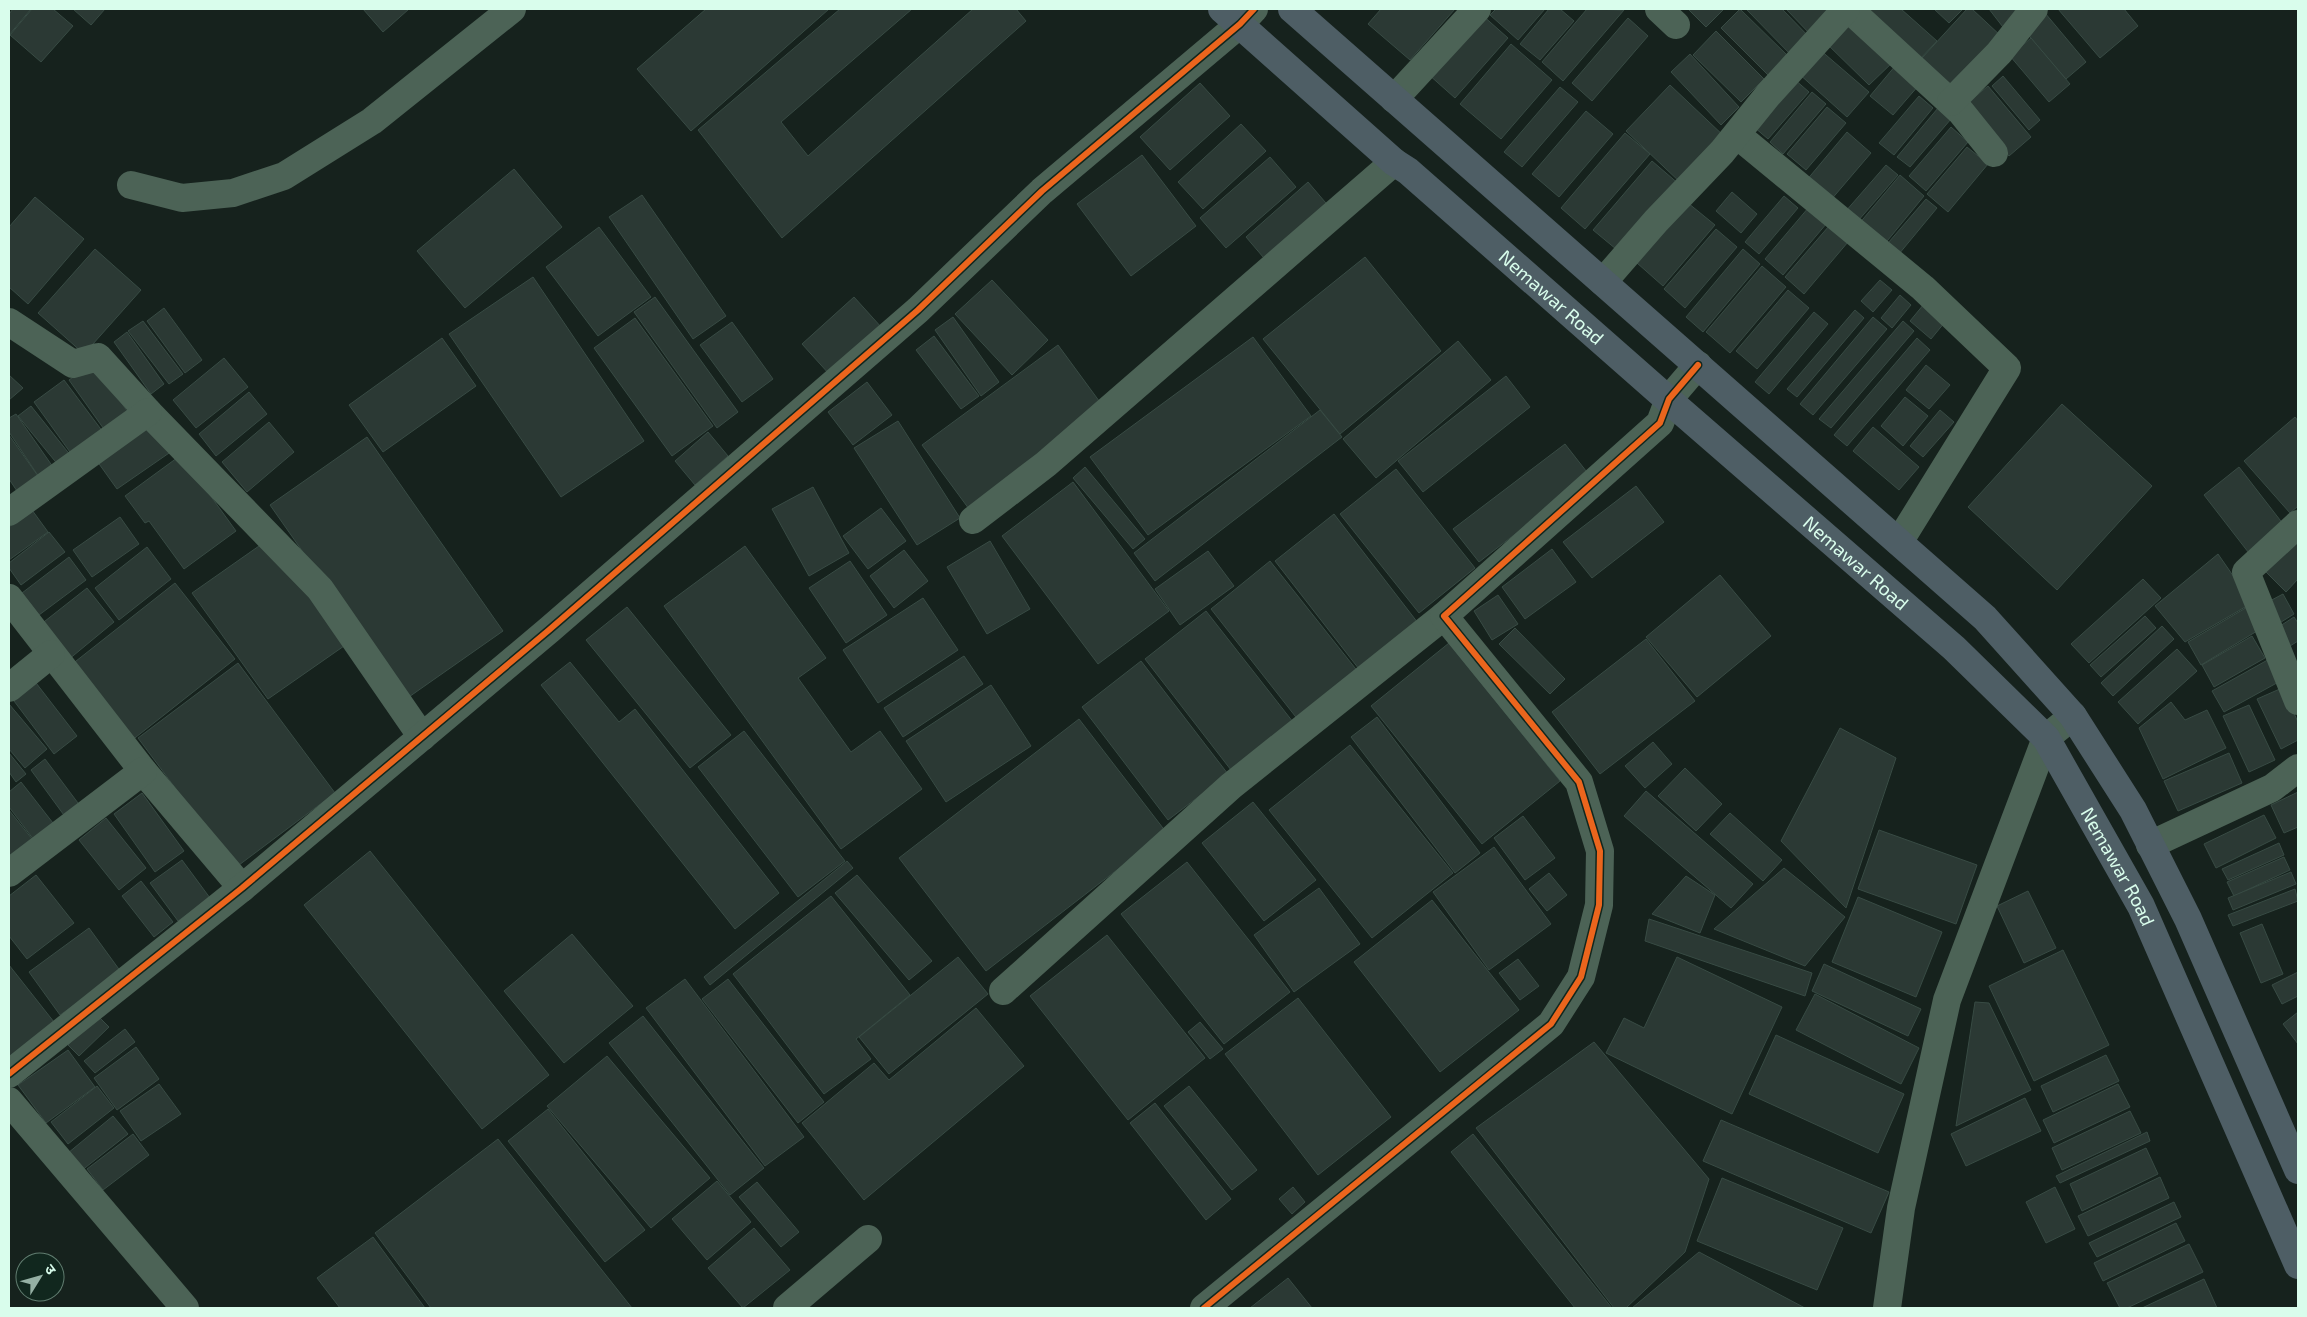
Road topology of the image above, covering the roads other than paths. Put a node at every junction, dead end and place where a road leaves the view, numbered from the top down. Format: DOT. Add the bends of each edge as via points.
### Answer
graph roads {
  1 [pos="512,9"];
  2 [pos="1292,9"];
  3 [pos="1477,9"];
  4 [pos="1846,9"];
  5 [pos="1850,9"];
  6 [pos="2034,9"];
  7 [pos="1239,14"];
  8 [pos="1394,99"];
  9 [pos="1951,102"];
  10 [pos="1737,135"];
  11 [pos="1994,153"];
  12 [pos="1394,162"];
  13 [pos="131,185"];
  14 [pos="1603,282"];
  15 [pos="9,322"];
  16 [pos="1698,365"];
  17 [pos="1669,399"];
  18 [pos="148,412"];
  19 [pos="9,512"];
  20 [pos="973,520"];
  21 [pos="2298,524"];
  22 [pos="1899,542"];
  23 [pos="9,598"];
  24 [pos="1444,616"];
  25 [pos="1985,618"];
  26 [pos="1954,648"];
  27 [pos="51,654"];
  28 [pos="9,688"];
  29 [pos="2298,702"];
  30 [pos="2074,716"];
  31 [pos="422,737"];
  32 [pos="2046,738"];
  33 [pos="2298,768"];
  34 [pos="143,771"];
  35 [pos="2150,845"];
  36 [pos="9,873"];
  37 [pos="242,888"];
  38 [pos="1003,991"];
  39 [pos="9,1074"];
  40 [pos="9,1101"];
  41 [pos="2298,1170"];
  42 [pos="868,1239"];
  43 [pos="2298,1265"];
  44 [pos="185,1308"];
  45 [pos="787,1308"];
  46 [pos="1204,1308"];
  47 [pos="1887,1308"];
  1 -- 13 [label="street" via="372,121 284,176 233,193 182,198"];
  2 -- 8 [label="highway, Nemawar Road"];
  3 -- 8 [label="street"];
  4 -- 10 [label="street" via="1768,95"];
  5 -- 9 [label="street"];
  6 -- 9 [label="street" via="1999,53"];
  7 -- 12 [label="highway, Nemawar Road"];
  7 -- 31 [label="street" via="1042,191 918,310"];
  8 -- 14 [label="highway, Nemawar Road"];
  9 -- 11 [label="street"];
  10 -- 14 [label="street"];
  10 -- 22 [label="street" via="1923,288 2007,368"];
  12 -- 17 [label="highway, Nemawar Road"];
  12 -- 20 [label="street" via="1054,457"];
  14 -- 16 [label="highway, Nemawar Road"];
  15 -- 18 [label="street" via="73,364 98,357"];
  16 -- 17 [label="street"];
  16 -- 22 [label="highway, Nemawar Road"];
  17 -- 24 [label="street" via="1660,423"];
  17 -- 26 [label="highway, Nemawar Road"];
  18 -- 19 [label="street"];
  18 -- 31 [label="street" via="320,589"];
  21 -- 29 [label="street" via="2246,572"];
  22 -- 25 [label="highway, Nemawar Road"];
  23 -- 27 [label="street"];
  24 -- 38 [label="street" via="1231,786"];
  24 -- 46 [label="street" via="1579,782 1600,851 1599,905 1581,977 1552,1024"];
  25 -- 26 [label="highway"];
  25 -- 30 [label="highway, Nemawar Road"];
  26 -- 32 [label="highway, Nemawar Road"];
  27 -- 28 [label="street"];
  27 -- 34 [label="street"];
  30 -- 32 [label="street"];
  30 -- 35 [label="highway, Nemawar Road" via="2133,810"];
  31 -- 37 [label="street"];
  32 -- 43 [label="highway, Nemawar Road" via="2141,906"];
  32 -- 47 [label="street" via="1947,1000 1900,1208"];
  33 -- 35 [label="street" via="2272,788"];
  34 -- 36 [label="street"];
  34 -- 37 [label="street"];
  35 -- 41 [label="highway, Nemawar Road" via="2188,919"];
  37 -- 39 [label="street"];
  40 -- 44 [label="street"];
  42 -- 45 [label="street"];
}
